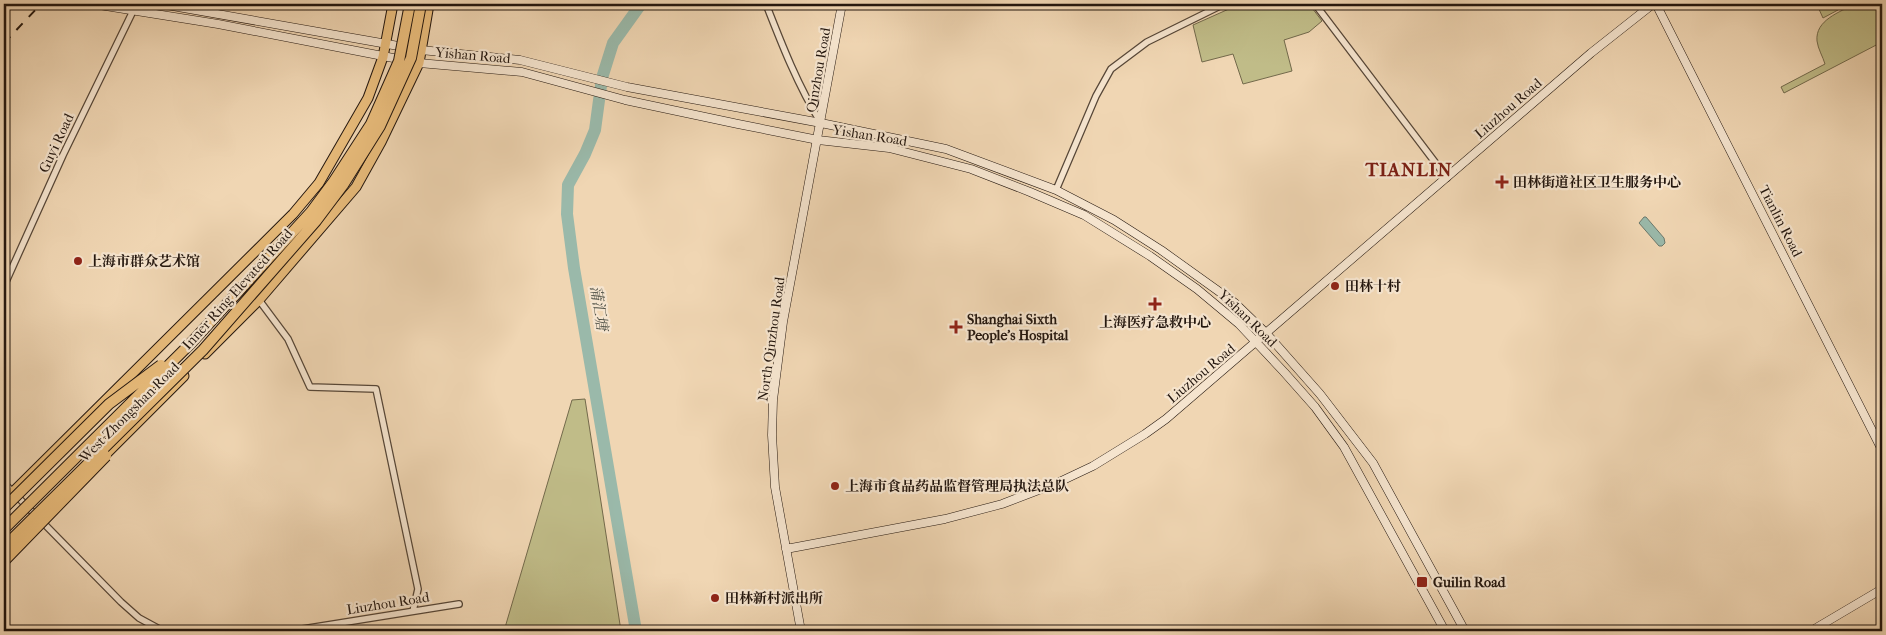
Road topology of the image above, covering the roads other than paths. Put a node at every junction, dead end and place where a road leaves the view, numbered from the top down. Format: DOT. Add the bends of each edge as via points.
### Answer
graph roads {
  1 [pos="93,4"];
  2 [pos="162,4"];
  3 [pos="393,4"];
  4 [pos="410,4"];
  5 [pos="421,4"];
  6 [pos="428,4"];
  7 [pos="766,4"];
  8 [pos="842,4"];
  9 [pos="1224,4"];
  10 [pos="1315,4"];
  11 [pos="1655,4"];
  12 [pos="133,11"];
  13 [pos="386,42"];
  14 [pos="421,50"];
  15 [pos="383,56"];
  16 [pos="419,63"];
  17 [pos="821,123"];
  18 [pos="818,140"];
  19 [pos="1447,178"];
  20 [pos="1056,190"];
  21 [pos="4,286"];
  22 [pos="259,300"];
  23 [pos="1266,332"];
  24 [pos="192,342"];
  25 [pos="1257,342"];
  26 [pos="206,346"];
  27 [pos="1882,450"];
  28 [pos="4,483"];
  29 [pos="13,492"];
  30 [pos="4,501"];
  31 [pos="4,508"];
  32 [pos="39,519"];
  33 [pos="4,529"];
  34 [pos="4,547"];
  35 [pos="786,549"];
  36 [pos="4,555"];
  37 [pos="4,561"];
  38 [pos="1882,589"];
  39 [pos="459,604"];
  40 [pos="413,611"];
  41 [pos="163,631"];
  42 [pos="290,631"];
  43 [pos="801,631"];
  44 [pos="1445,631"];
  45 [pos="1465,631"];
  46 [pos="1811,631"];
  1 -- 12 [label="main road, Yishan Road"];
  2 -- 13 [label="main road, Yishan Road"];
  3 -- 13 [label="main road, West Zhongshan Road"];
  4 -- 24 [label="highway, Inner Ring Elevated Road, bridge" via="399,61 370,124 334,181 311,212"];
  5 -- 26 [label="highway, Inner Ring Elevated Road, bridge" via="412,58 380,126 343,185 316,221"];
  6 -- 14 [label="main road, West Zhongshan Road"];
  7 -- 17 [label="street" via="788,59"];
  8 -- 17 [label="main road, Qinzhou Road"];
  9 -- 20 [label="street" via="1147,42 1111,69"];
  10 -- 19 [label="street"];
  11 -- 19 [label="main road, Liuzhou Road" via="1591,54"];
  11 -- 27 [label="main road, Tianlin Road"];
  12 -- 15 [label="main road, Yishan Road"];
  12 -- 21 [label="street, Guyi Road"];
  13 -- 14 [label="main road, Yishan Road"];
  13 -- 15 [label="main road, West Zhongshan Road"];
  14 -- 16 [label="main road, West Zhongshan Road"];
  14 -- 17 [label="main road, Yishan Road" via="520,60 627,87"];
  15 -- 16 [label="main road, Yishan Road"];
  15 -- 29 [label="main road, West Zhongshan Road" via="368,98 320,183 293,214"];
  16 -- 18 [label="main road, Yishan Road" via="522,72 625,100"];
  16 -- 22 [label="main road, West Zhongshan Road" via="356,186"];
  17 -- 18 [label="main road, Qinzhou Road"];
  17 -- 20 [label="main road, Yishan Road" via="946,149"];
  18 -- 25 [label="main road, Yishan Road" via="889,148 954,164 1084,215 1198,289"];
  18 -- 35 [label="main road, North Qinzhou Road" via="783,322 774,400 775,487"];
  19 -- 23 [label="main road, Liuzhou Road"];
  20 -- 23 [label="main road, Yishan Road" via="1114,220 1161,250 1235,303"];
  22 -- 32 [label="main road, West Zhongshan Road"];
  22 -- 40 [label="street" via="288,339 310,387 376,389 418,589"];
  23 -- 25 [label="main road, Liuzhou Road"];
  23 -- 45 [label="main road, Yishan Road" via="1320,394 1373,464"];
  24 -- 31 [label="highway, bridge" via="109,404"];
  24 -- 33 [label="highway, Inner Ring Elevated Road, bridge"];
  25 -- 35 [label="main road, Liuzhou Road" via="1145,434 1057,483 965,514"];
  25 -- 44 [label="main road, Yishan Road" via="1344,447"];
  26 -- 34 [label="highway, Inner Ring Elevated Road, bridge"];
  26 -- 37 [label="highway, bridge" via="181,378"];
  28 -- 29 [label="street"];
  29 -- 30 [label="main road, West Zhongshan Road"];
  29 -- 32 [label="street"];
  32 -- 36 [label="main road, West Zhongshan Road"];
  32 -- 41 [label="street" via="130,610"];
  35 -- 43 [label="main road, North Qinzhou Road"];
  38 -- 46 [label="main road"];
  39 -- 40 [label="street, Liuzhou Road"];
  40 -- 42 [label="street, Liuzhou Road"];
}
